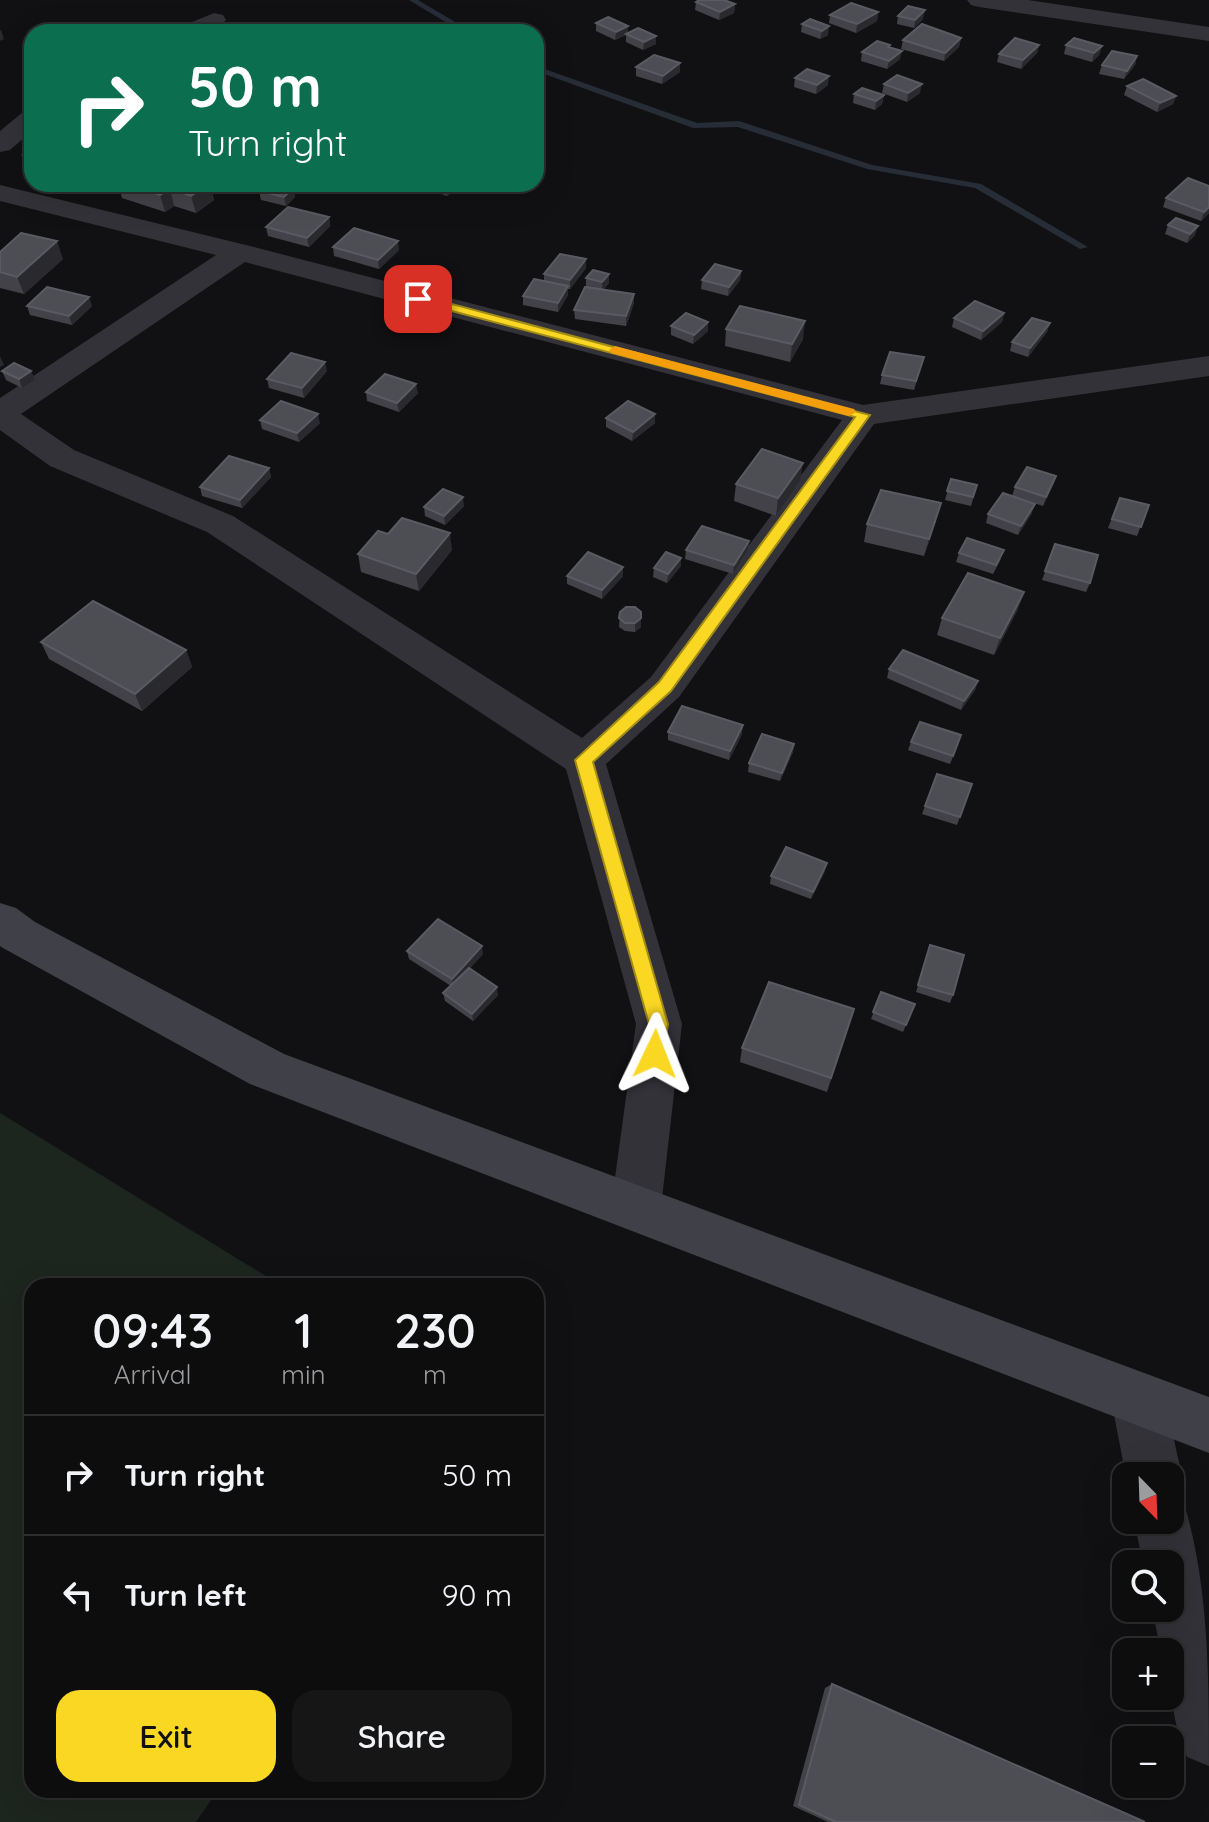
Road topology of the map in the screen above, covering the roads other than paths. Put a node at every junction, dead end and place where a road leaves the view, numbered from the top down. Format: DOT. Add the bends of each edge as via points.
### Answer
graph roads {
  1 [pos="979,0"];
  2 [pos="214,20"];
  3 [pos="206,24"];
  4 [pos="1209,34"];
  5 [pos="24,124"];
  6 [pos="0,144"];
  7 [pos="0,193"];
  8 [pos="240,252"];
  9 [pos="1209,366"];
  10 [pos="0,414"];
  11 [pos="863,415"];
  12 [pos="584,760"];
  13 [pos="0,921"];
  14 [pos="636,1207"];
  15 [pos="1138,1399"];
  16 [pos="1209,1425"];
  17 [pos="1151,1462"];
  18 [pos="1166,1534"];
  19 [pos="1209,1735"];
  1 -- 4 [label="street"];
  2 -- 3 [label="street"];
  5 -- 6 [label="street"];
  7 -- 8 [label="street"];
  8 -- 10 [label="street"];
  8 -- 11 [label="street"];
  9 -- 11 [label="street"];
  10 -- 12 [label="street" via="62,458 220,524"];
  11 -- 12 [label="street" via="665,687"];
  12 -- 14 [label="street" via="659,1024"];
  13 -- 14 [label="main road" via="267,1069"];
  14 -- 15 [label="main road"];
  15 -- 16 [label="main road"];
  15 -- 17 [label="street"];
  18 -- 19 [label="street"];
}
